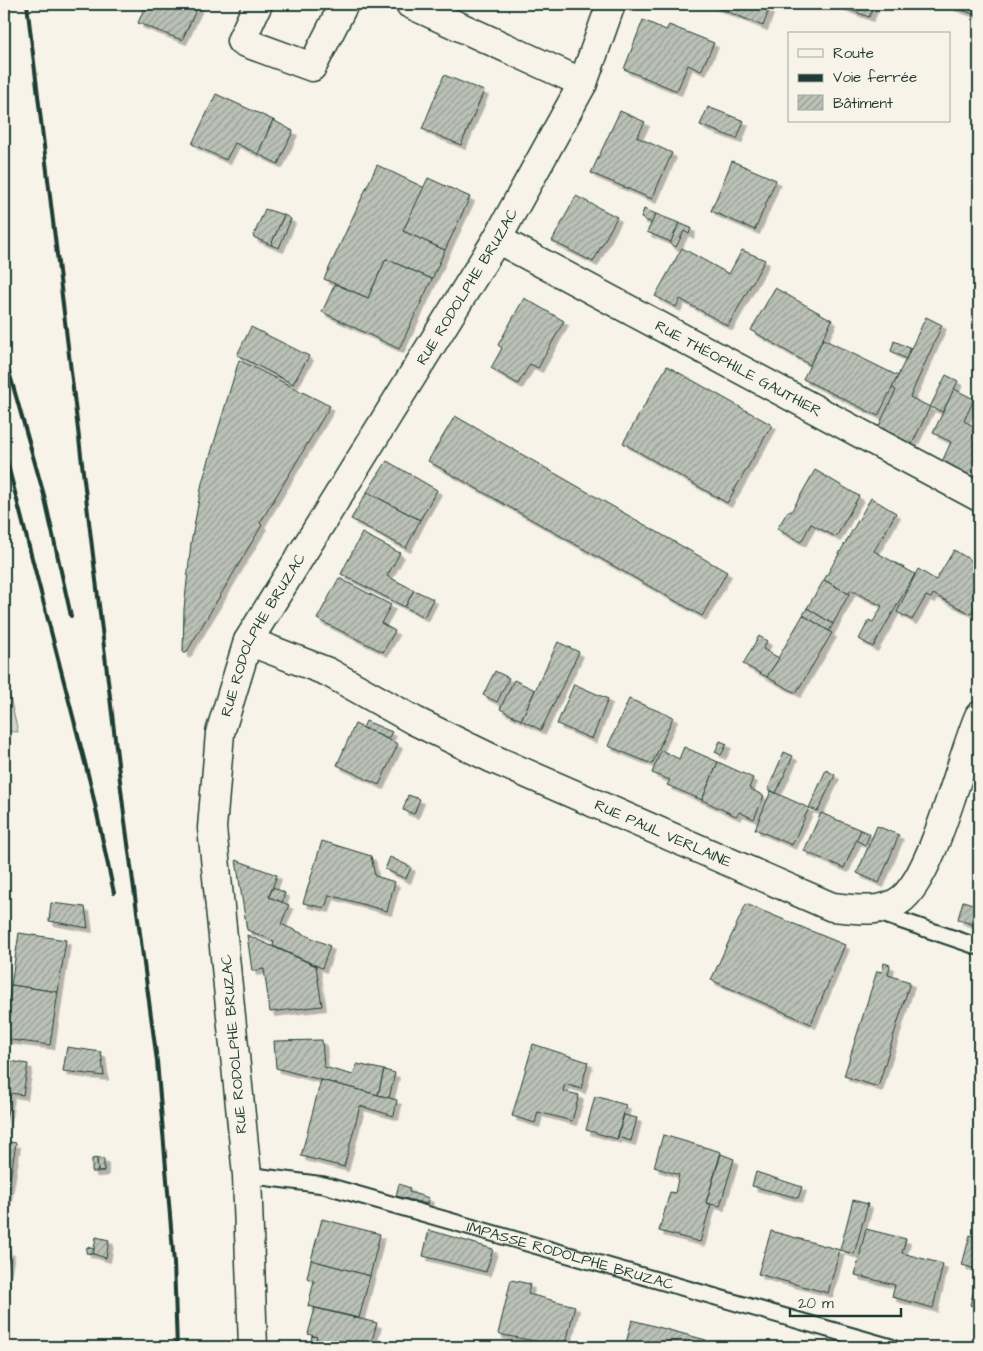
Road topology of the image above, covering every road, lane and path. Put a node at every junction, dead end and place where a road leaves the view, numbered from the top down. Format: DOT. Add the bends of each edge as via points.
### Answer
graph roads {
  1 [pos="258,4"];
  2 [pos="344,4"];
  3 [pos="410,4"];
  4 [pos="611,4"];
  5 [pos="584,82"];
  6 [pos="497,238"];
  7 [pos="979,498"];
  8 [pos="248,641"];
  9 [pos="979,716"];
  10 [pos="872,910"];
  11 [pos="979,947"];
  12 [pos="246,1175"];
  13 [pos="253,1347"];
  14 [pos="892,1347"];
  1 -- 2 [label="street" via="241,41 312,67"];
  3 -- 5 [label="street"];
  4 -- 5 [label="street, RUE RODOLPHE BRUZAC"];
  5 -- 6 [label="street, RUE RODOLPHE BRUZAC"];
  6 -- 7 [label="street, RUE THÉOPHILE GAUTHIER"];
  6 -- 8 [label="street, RUE RODOLPHE BRUZAC"];
  8 -- 10 [label="street, RUE PAUL VERLAINE" via="328,672 415,721 491,758 712,856 832,907"];
  8 -- 12 [label="street, RUE RODOLPHE BRUZAC" via="220,733 212,828"];
  9 -- 10 [label="street, RUE PAUL VERLAINE" via="916,884 899,902"];
  10 -- 11 [label="lane"];
  12 -- 13 [label="street, RUE RODOLPHE BRUZAC"];
  12 -- 14 [label="lane, IMPASSE RODOLPHE BRUZAC" via="324,1185"];
}
